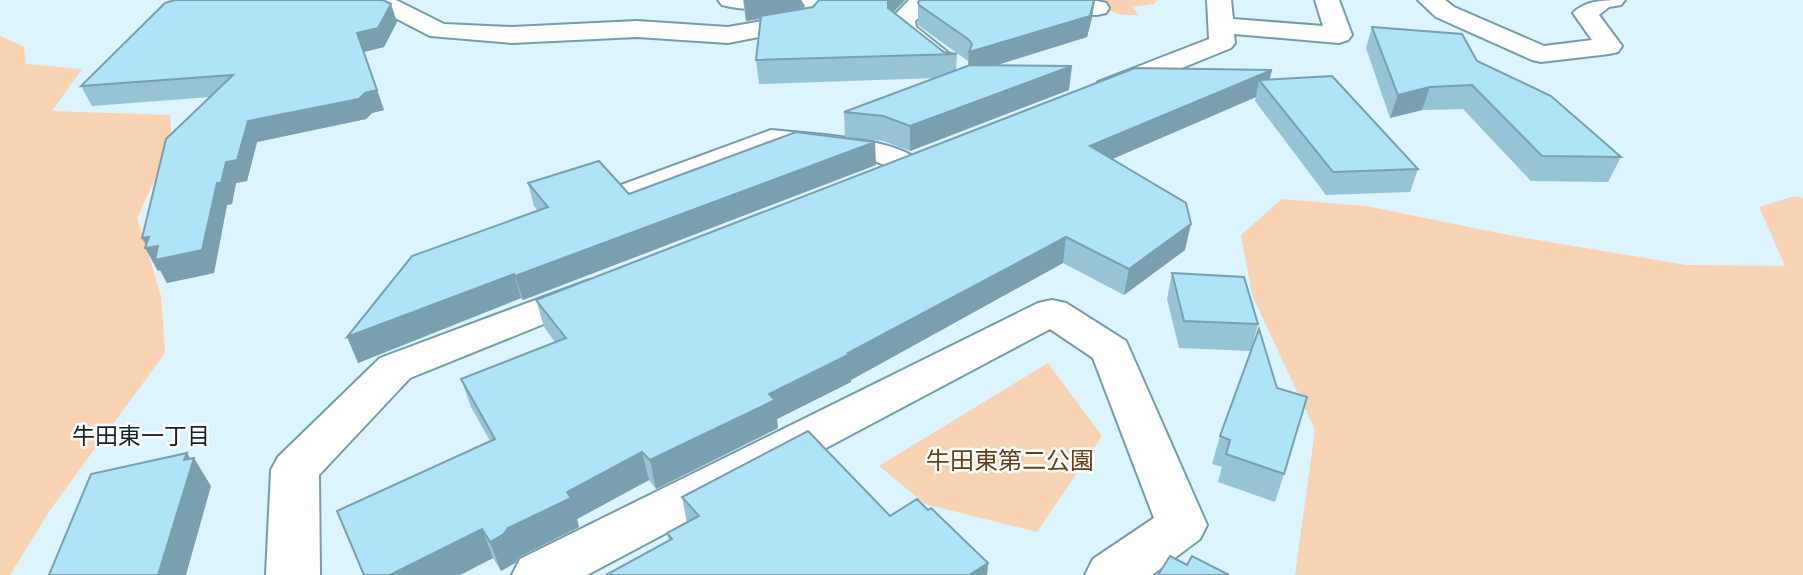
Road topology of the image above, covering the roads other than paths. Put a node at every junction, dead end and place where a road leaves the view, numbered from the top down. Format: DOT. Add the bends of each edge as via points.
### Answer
graph roads {
  1 [pos="378,0"];
  2 [pos="730,0"];
  3 [pos="772,0"];
  4 [pos="813,0"];
  5 [pos="923,0"];
  6 [pos="936,0"];
  7 [pos="1327,0"];
  8 [pos="1430,0"];
  9 [pos="1613,0"];
  10 [pos="1097,8"];
  11 [pos="1219,13"];
  12 [pos="956,67"];
  13 [pos="1071,102"];
  14 [pos="870,182"];
  15 [pos="633,192"];
  16 [pos="626,278"];
  17 [pos="293,575"];
  18 [pos="539,575"];
  19 [pos="1112,575"];
  1 -- 4 [label="street" via="439,31 512,35 637,29 727,35 805,21 817,6"];
  2 -- 3 [label="street"];
  5 -- 12 [label="street" via="902,20 904,30"];
  6 -- 10 [label="street" via="978,7"];
  7 -- 11 [label="street" via="1339,35"];
  8 -- 9 [label="street" via="1445,12 1541,54 1609,46 1585,13"];
  11 -- 13 [label="street" via="1222,43"];
  14 -- 15 [label="street" via="921,162 771,139"];
  16 -- 17 [label="street" via="395,369 295,470"];
  18 -- 19 [label="street" via="1052,312 1111,351 1182,525"];
}
